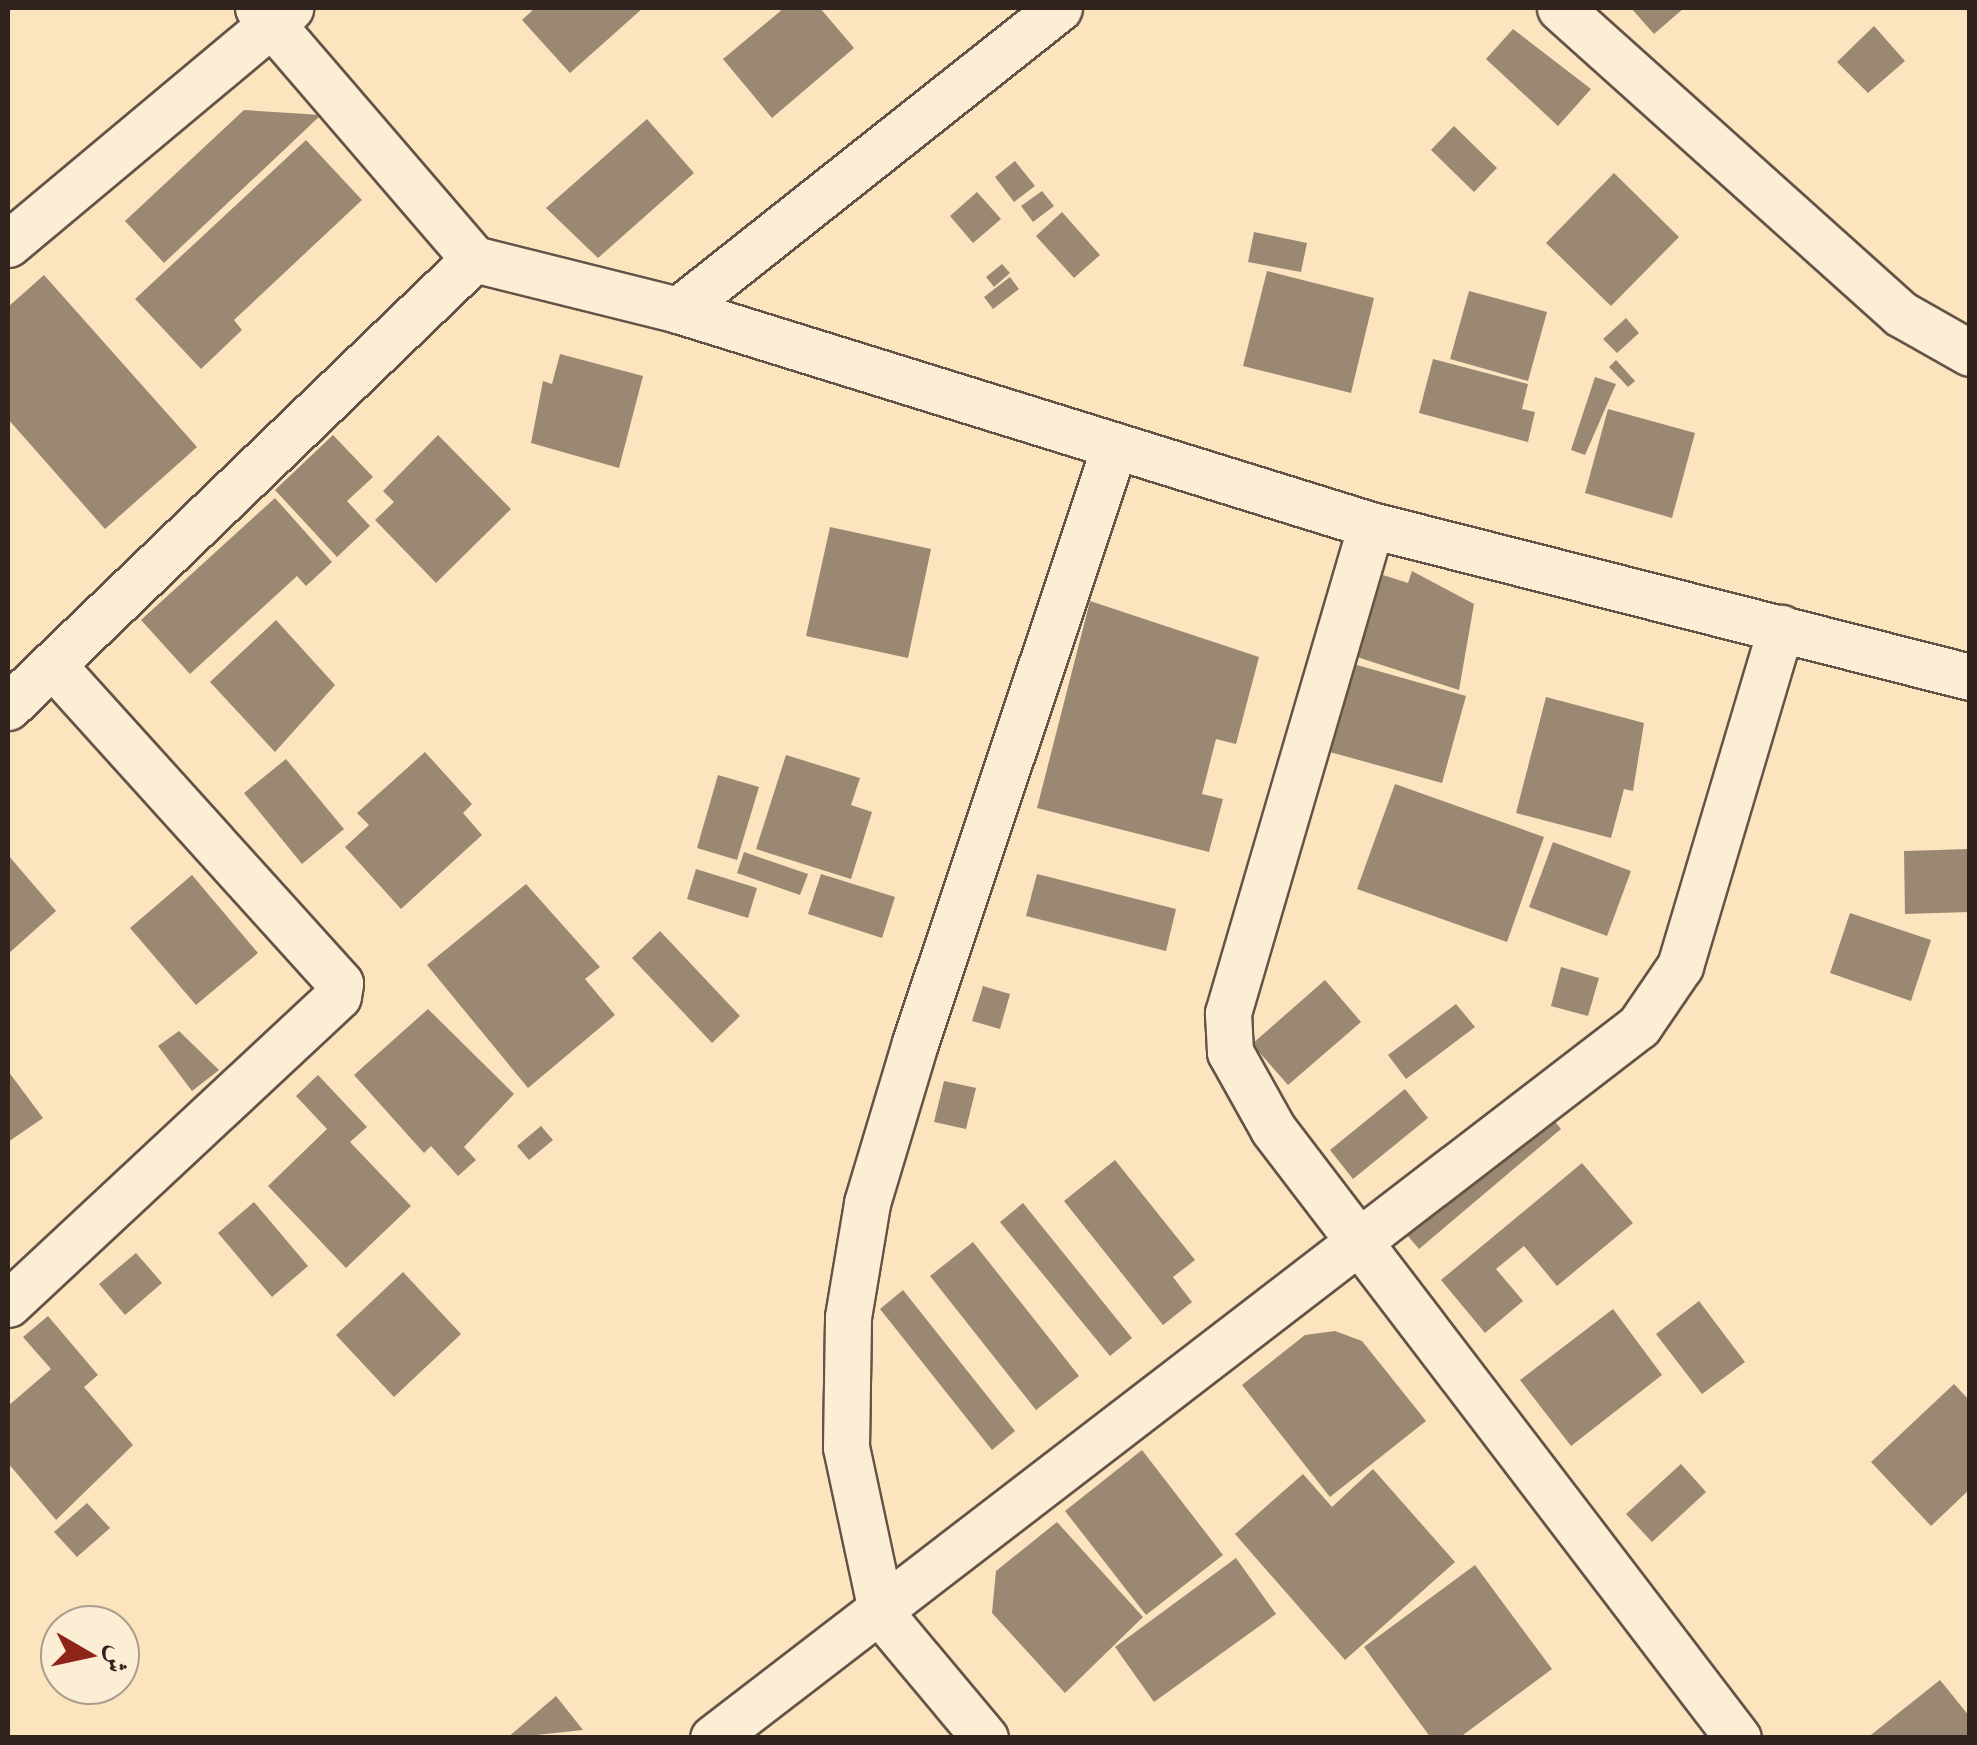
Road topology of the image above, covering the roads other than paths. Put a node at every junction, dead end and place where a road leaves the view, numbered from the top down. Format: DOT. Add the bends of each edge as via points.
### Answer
graph roads {
  1 [pos="1060,8"];
  2 [pos="1560,8"];
  3 [pos="273,13"];
  4 [pos="8,244"];
  5 [pos="474,258"];
  6 [pos="678,310"];
  7 [pos="1970,353"];
  8 [pos="1113,451"];
  9 [pos="1371,524"];
  10 [pos="1781,628"];
  11 [pos="54,666"];
  12 [pos="1970,677"];
  13 [pos="8,708"];
  14 [pos="1362,1236"];
  15 [pos="8,1304"];
  16 [pos="882,1615"];
  17 [pos="713,1738"];
  18 [pos="985,1738"];
  19 [pos="1738,1738"];
  1 -- 6 [label="street"];
  2 -- 7 [label="street" via="1902,314"];
  3 -- 4 [label="street"];
  3 -- 5 [label="street"];
  5 -- 6 [label="street"];
  5 -- 11 [label="street"];
  6 -- 8 [label="street"];
  8 -- 9 [label="street"];
  8 -- 16 [label="street" via="867,1203 848,1318 846,1447"];
  9 -- 10 [label="street"];
  9 -- 14 [label="street" via="1228,1013 1244,1089"];
  10 -- 12 [label="street"];
  10 -- 14 [label="street" via="1680,966 1649,1012 1526,1118"];
  11 -- 13 [label="street"];
  11 -- 15 [label="street" via="340,984 338,996"];
  14 -- 16 [label="street"];
  14 -- 19 [label="street"];
  16 -- 17 [label="street"];
  16 -- 18 [label="street"];
}
